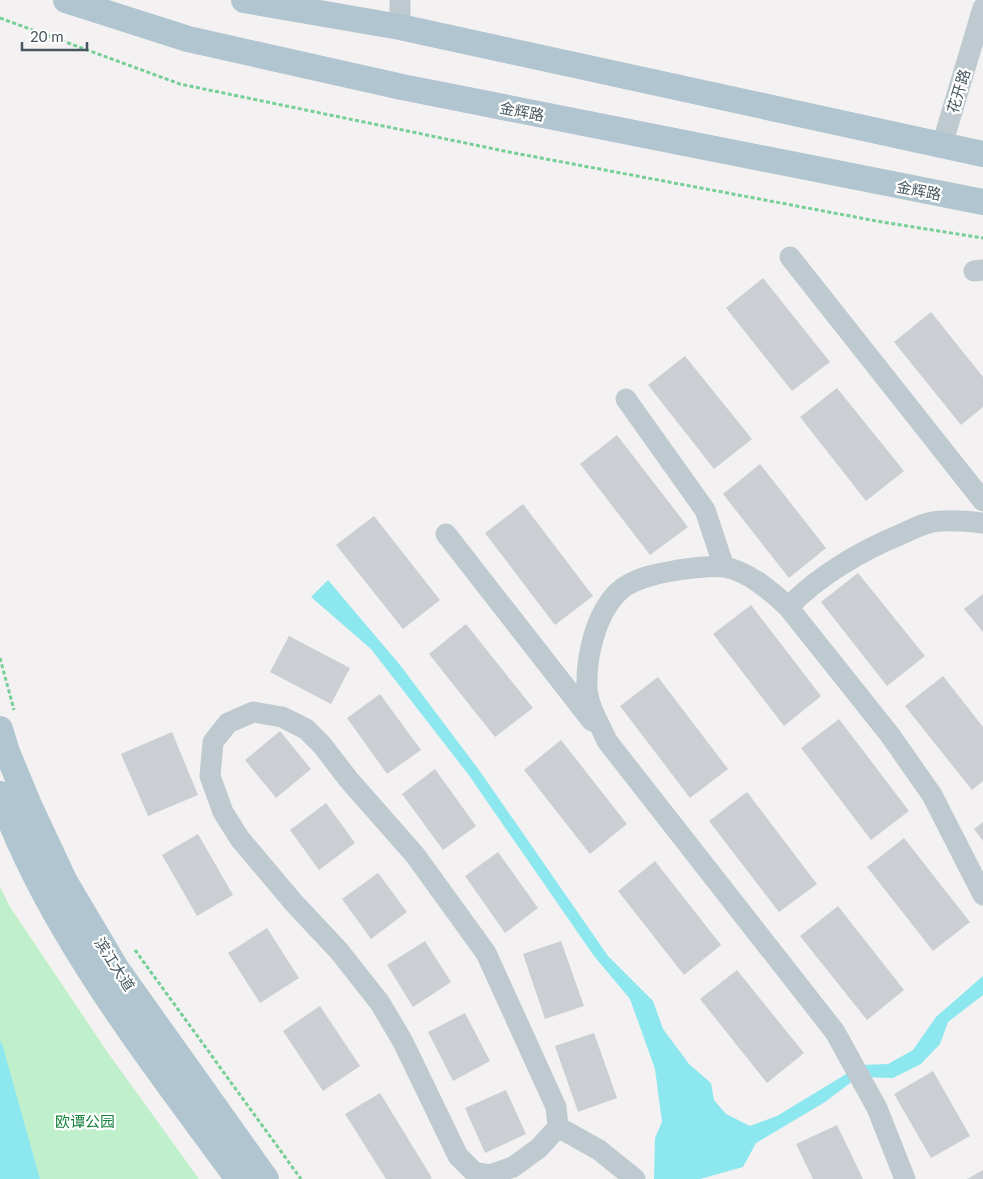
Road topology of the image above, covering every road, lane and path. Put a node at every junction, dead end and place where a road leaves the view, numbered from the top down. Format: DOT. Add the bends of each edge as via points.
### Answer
graph roads {
  1 [pos="66,0"];
  2 [pos="244,0"];
  3 [pos="400,0"];
  4 [pos="983,8"];
  5 [pos="0,18"];
  6 [pos="400,27"];
  7 [pos="942,145"];
  8 [pos="983,154"];
  9 [pos="983,202"];
  10 [pos="983,238"];
  11 [pos="790,257"];
  12 [pos="626,398"];
  13 [pos="983,501"];
  14 [pos="983,524"];
  15 [pos="446,534"];
  16 [pos="724,567"];
  17 [pos="788,607"];
  18 [pos="0,658"];
  19 [pos="8,722"];
  20 [pos="607,741"];
  21 [pos="0,794"];
  22 [pos="983,895"];
  23 [pos="132,945"];
  24 [pos="558,1127"];
  25 [pos="238,1179"];
  26 [pos="266,1179"];
  27 [pos="301,1179"];
  28 [pos="635,1179"];
  29 [pos="905,1179"];
  1 -- 9 [label="main road, 金辉路" via="188,39 402,87"];
  2 -- 6 [label="main road"];
  3 -- 6 [label="street"];
  4 -- 7 [label="street, 花开路"];
  5 -- 10 [label="path" via="180,84 519,154"];
  6 -- 7 [label="main road"];
  7 -- 8 [label="main road"];
  11 -- 13 [label="street"];
  12 -- 16 [label="street" via="705,510"];
  14 -- 17 [label="street" via="932,522 891,538 842,562 810,585"];
  15 -- 20 [label="street"];
  16 -- 17 [label="street" via="751,578"];
  16 -- 20 [label="street" via="665,572 640,579 618,592 601,618 590,651 587,690"];
  17 -- 22 [label="street" via="890,735 932,795"];
  18 -- 19 [label="path"];
  19 -- 26 [label="main road, 滨江大道" via="7,752 65,882 116,968"];
  20 -- 29 [label="street" via="835,1032 877,1108"];
  21 -- 25 [label="main road, 滨江大道" via="43,889 97,982"];
  23 -- 27 [label="path"];
  24 -- 24 [label="street" via="556,1107 486,953 415,855 306,729 282,717 253,712 228,723 213,742 210,776 222,812 246,846 339,951 380,1003 403,1042 458,1156 474,1172 490,1175 512,1167 532,1153"];
  24 -- 28 [label="street" via="599,1150"];
}
